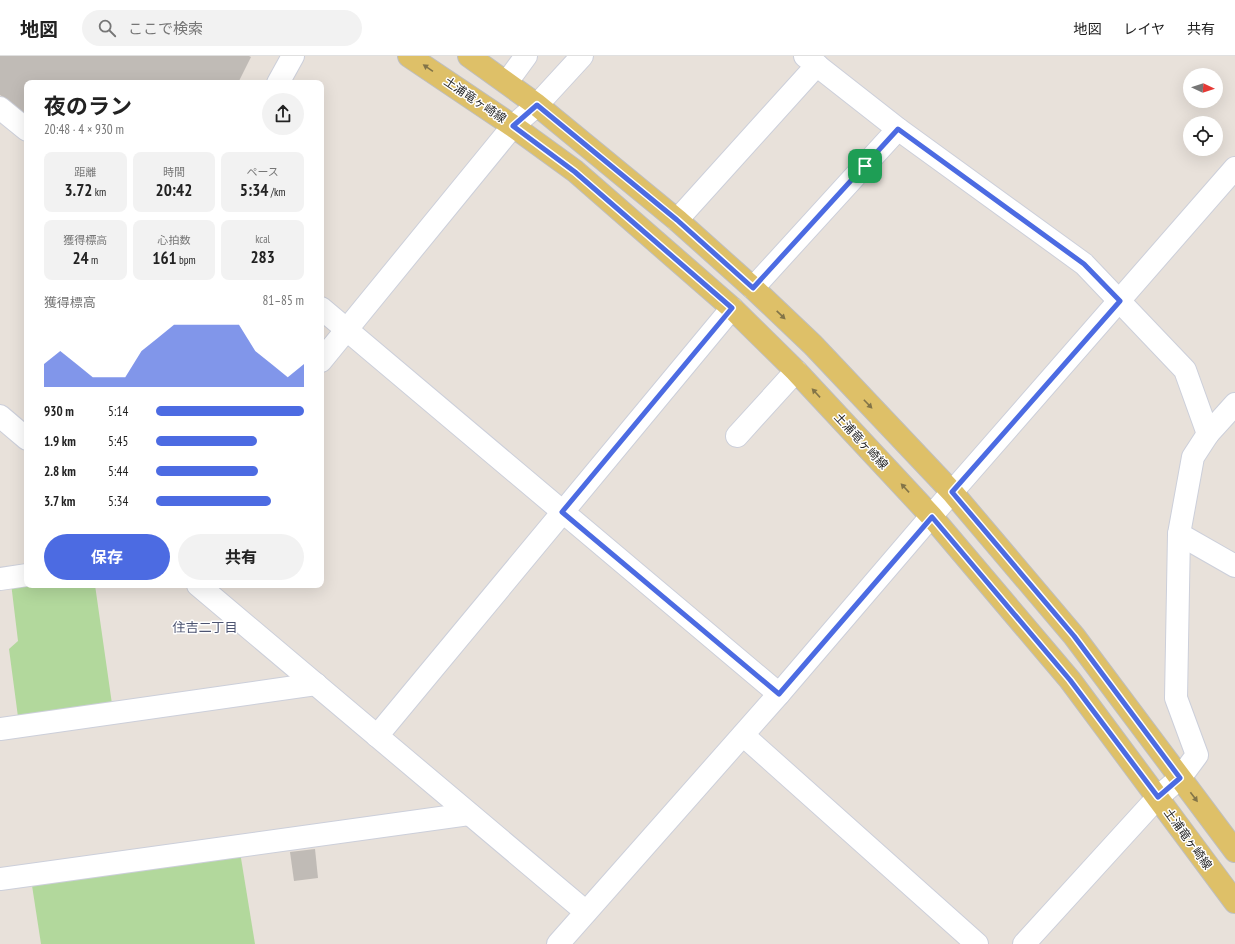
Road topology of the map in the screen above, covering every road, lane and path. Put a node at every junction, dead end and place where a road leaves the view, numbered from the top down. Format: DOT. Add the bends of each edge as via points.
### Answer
graph roads {
  1 [pos="293,56"];
  2 [pos="409,56"];
  3 [pos="469,56"];
  4 [pos="526,56"];
  5 [pos="582,56"];
  6 [pos="811,61"];
  7 [pos="280,80"];
  8 [pos="507,82"];
  9 [pos="537,105"];
  10 [pos="0,108"];
  11 [pos="513,126"];
  12 [pos="24,128"];
  13 [pos="898,129"];
  14 [pos="1235,168"];
  15 [pos="677,220"];
  16 [pos="753,288"];
  17 [pos="1120,301"];
  18 [pos="732,308"];
  19 [pos="324,311"];
  20 [pos="346,330"];
  21 [pos="324,356"];
  22 [pos="796,371"];
  23 [pos="1235,404"];
  24 [pos="0,416"];
  25 [pos="15,434"];
  26 [pos="1208,434"];
  27 [pos="737,436"];
  28 [pos="952,492"];
  29 [pos="562,512"];
  30 [pos="932,517"];
  31 [pos="1179,534"];
  32 [pos="1235,566"];
  33 [pos="24,575"];
  34 [pos="0,579"];
  35 [pos="202,588"];
  36 [pos="316,684"];
  37 [pos="779,694"];
  38 [pos="0,729"];
  39 [pos="743,735"];
  40 [pos="377,736"];
  41 [pos="1180,778"];
  42 [pos="1158,797"];
  43 [pos="469,814"];
  44 [pos="1235,851"];
  45 [pos="0,879"];
  46 [pos="1235,902"];
  47 [pos="586,912"];
  48 [pos="558,944"];
  49 [pos="977,944"];
  50 [pos="1024,944"];
  1 -- 7 [label="street"];
  11 -- 2 [label="main road, 土浦竜ヶ崎線, one-way"];
  3 -- 8 [label="main road"];
  4 -- 8 [label="street"];
  5 -- 9 [label="street"];
  6 -- 13 [label="street"];
  6 -- 15 [label="street"];
  8 -- 9 [label="main road"];
  9 -- 11 [label="street"];
  9 -- 15 [label="main road"];
  10 -- 12 [label="street"];
  11 -- 18 [label="main road, 土浦竜ヶ崎線" via="575,172"];
  11 -- 20 [label="street"];
  13 -- 16 [label="street"];
  13 -- 17 [label="street" via="1084,264"];
  14 -- 17 [label="street"];
  15 -- 16 [label="main road"];
  16 -- 28 [label="main road, one-way" via="812,345"];
  17 -- 26 [label="street" via="1185,370"];
  17 -- 28 [label="street"];
  18 -- 22 [label="main road, 土浦竜ヶ崎線"];
  18 -- 29 [label="street"];
  19 -- 20 [label="street"];
  20 -- 21 [label="street"];
  20 -- 29 [label="street"];
  22 -- 27 [label="street"];
  30 -- 22 [label="main road, 土浦竜ヶ崎線, one-way"];
  23 -- 26 [label="street"];
  24 -- 25 [label="street"];
  26 -- 31 [label="street" via="1193,457"];
  28 -- 30 [label="street"];
  28 -- 41 [label="main road" via="1074,636"];
  29 -- 37 [label="street"];
  29 -- 40 [label="street"];
  30 -- 37 [label="street"];
  30 -- 42 [label="main road, 土浦竜ヶ崎線" via="1070,680"];
  31 -- 32 [label="street"];
  31 -- 41 [label="street" via="1176,698 1197,754"];
  33 -- 34 [label="street"];
  35 -- 36 [label="street"];
  36 -- 38 [label="street"];
  36 -- 40 [label="street"];
  37 -- 39 [label="street"];
  39 -- 47 [label="street"];
  39 -- 49 [label="street"];
  40 -- 43 [label="street"];
  41 -- 42 [label="street"];
  41 -- 44 [label="main road, one-way"];
  42 -- 46 [label="main road, 土浦竜ヶ崎線"];
  42 -- 50 [label="street"];
  43 -- 45 [label="street"];
  43 -- 47 [label="street"];
  47 -- 48 [label="street"];
}
